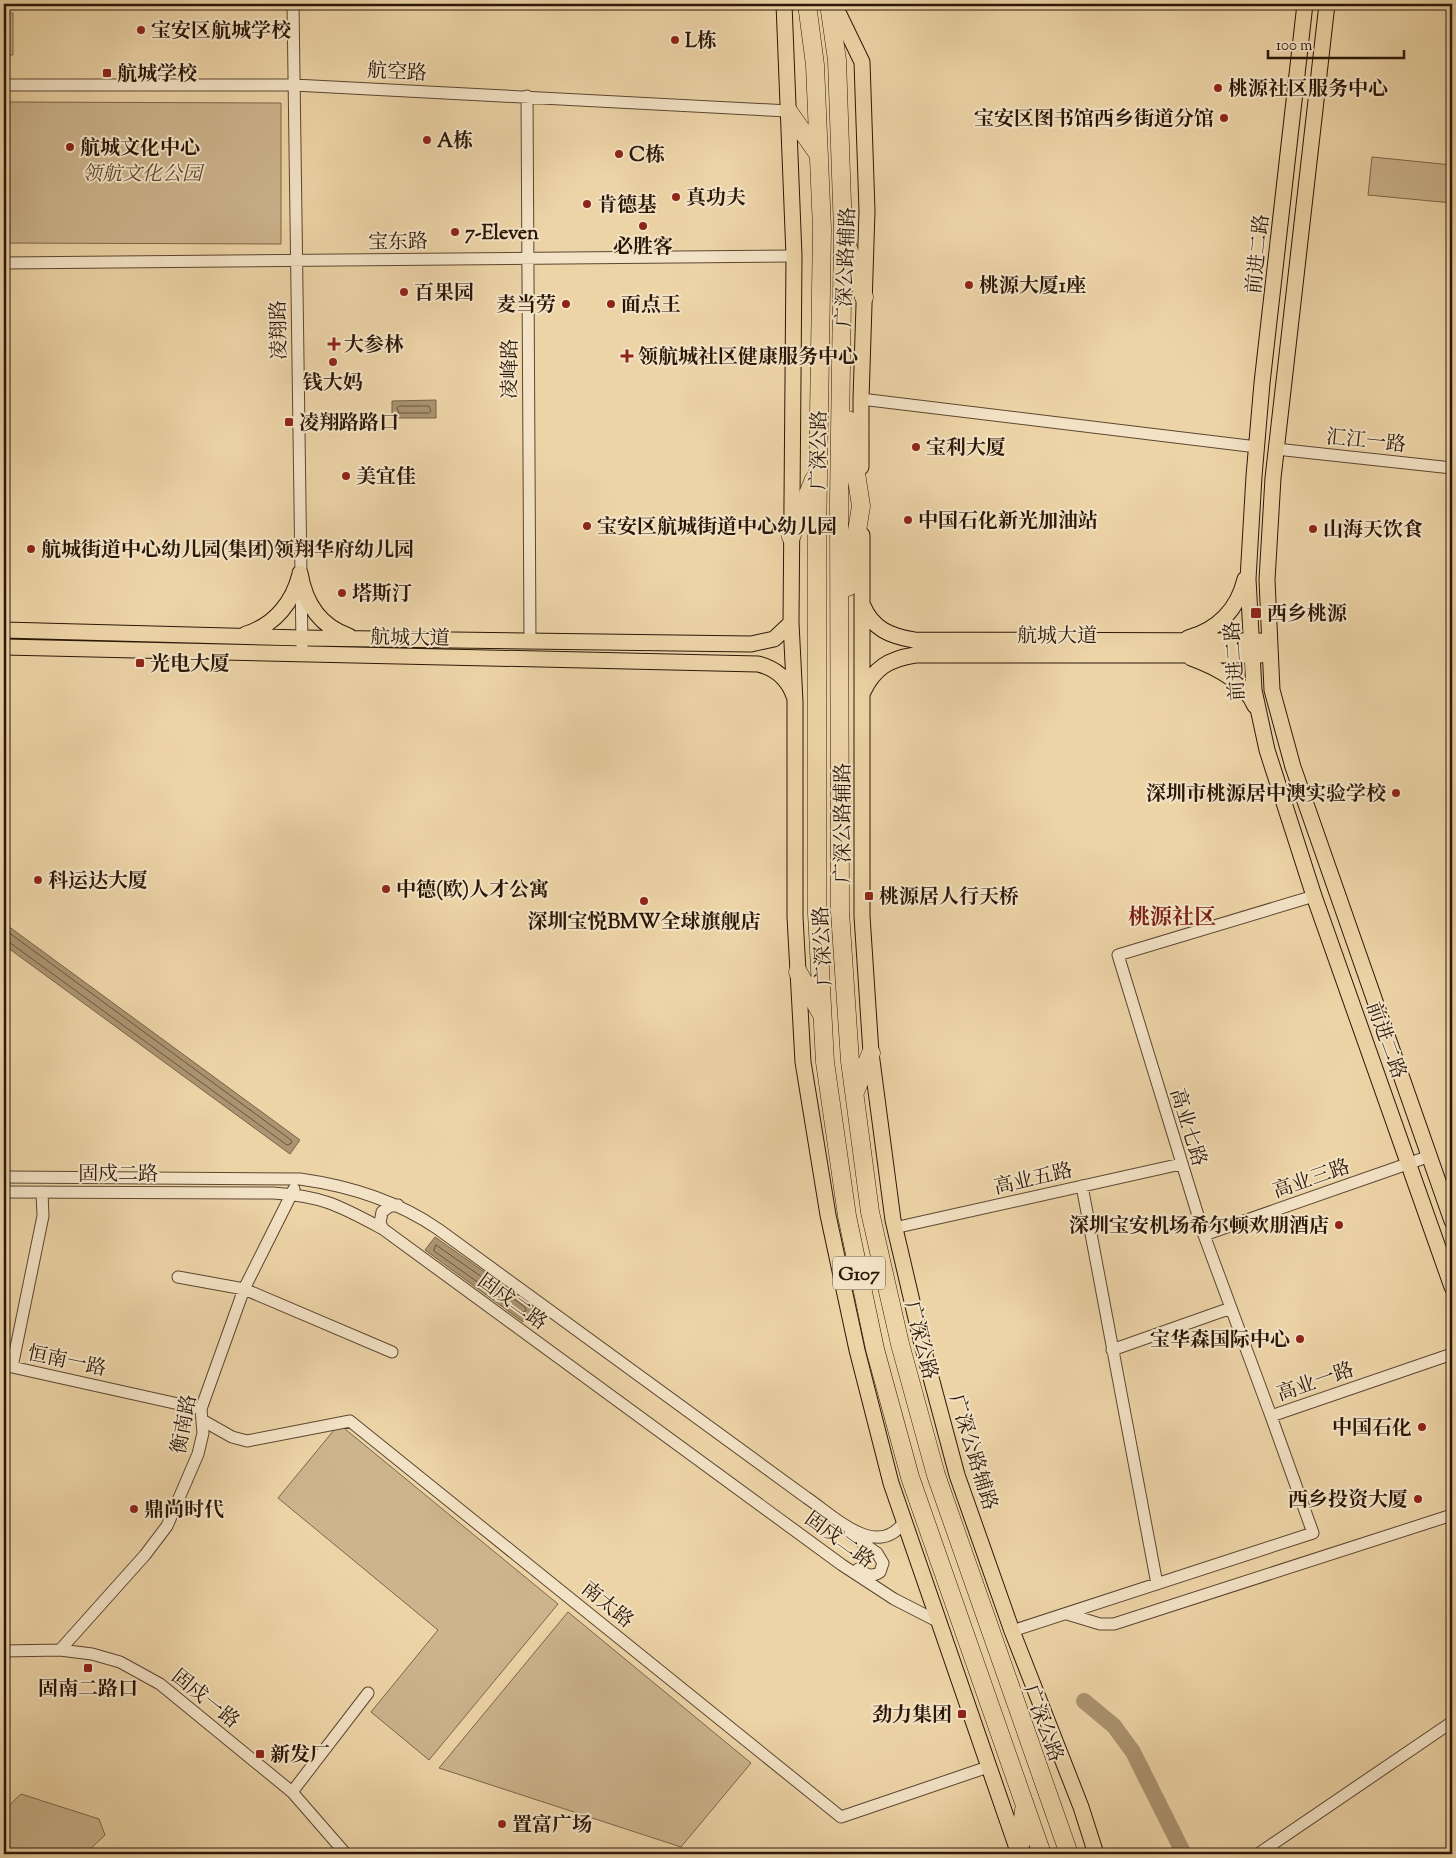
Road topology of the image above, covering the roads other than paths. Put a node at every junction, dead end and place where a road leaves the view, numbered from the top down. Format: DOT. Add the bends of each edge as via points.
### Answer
graph roads {
  1 [pos="292,4"];
  2 [pos="784,4"];
  3 [pos="807,4"];
  4 [pos="829,4"];
  5 [pos="834,4"];
  6 [pos="1305,4"];
  7 [pos="1327,4"];
  8 [pos="4,85"];
  9 [pos="294,85"];
  10 [pos="527,96"];
  11 [pos="788,111"];
  12 [pos="818,154"];
  13 [pos="843,232"];
  14 [pos="794,256"];
  15 [pos="528,258"];
  16 [pos="296,260"];
  17 [pos="4,263"];
  18 [pos="864,297"];
  19 [pos="841,368"];
  20 [pos="861,399"];
  21 [pos="1257,447"];
  22 [pos="1276,449"];
  23 [pos="1452,468"];
  24 [pos="818,470"];
  25 [pos="861,506"];
  26 [pos="791,537"];
  27 [pos="1249,560"];
  28 [pos="300,573"];
  29 [pos="862,604"];
  30 [pos="791,622"];
  31 [pos="4,630"];
  32 [pos="840,634"];
  33 [pos="239,636"];
  34 [pos="302,638"];
  35 [pos="365,639"];
  36 [pos="530,641"];
  37 [pos="688,643"];
  38 [pos="4,647"];
  39 [pos="1178,648"];
  40 [pos="1252,648"];
  41 [pos="1269,648"];
  42 [pos="302,655"];
  43 [pos="688,663"];
  44 [pos="863,693"];
  45 [pos="795,702"];
  46 [pos="1258,715"];
  47 [pos="1314,896"];
  48 [pos="798,972"];
  49 [pos="823,1017"];
  50 [pos="871,1053"];
  51 [pos="854,1092"];
  52 [pos="1430,1156"];
  53 [pos="1410,1163"];
  54 [pos="1180,1164"];
  55 [pos="4,1177"];
  56 [pos="300,1179"];
  57 [pos="1082,1186"];
  58 [pos="4,1192"];
  59 [pos="42,1192"];
  60 [pos="291,1194"];
  61 [pos="398,1205"];
  62 [pos="1452,1221"];
  63 [pos="894,1228"];
  64 [pos="383,1229"];
  65 [pos="1204,1235"];
  66 [pos="178,1277"];
  67 [pos="1452,1287"];
  68 [pos="244,1289"];
  69 [pos="1231,1308"];
  70 [pos="1112,1350"];
  71 [pos="392,1352"];
  72 [pos="1452,1354"];
  73 [pos="201,1414"];
  74 [pos="1271,1416"];
  75 [pos="807,1498"];
  76 [pos="1452,1515"];
  77 [pos="904,1522"];
  78 [pos="789,1526"];
  79 [pos="1157,1584"];
  80 [pos="1067,1614"];
  81 [pos="939,1622"];
  82 [pos="1012,1631"];
  83 [pos="60,1650"];
  84 [pos="4,1651"];
  85 [pos="368,1693"];
  86 [pos="1452,1722"];
  87 [pos="988,1767"];
  88 [pos="292,1792"];
  89 [pos="1024,1804"];
  90 [pos="346,1854"];
  91 [pos="1019,1854"];
  92 [pos="1042,1854"];
  93 [pos="1068,1854"];
  94 [pos="1096,1854"];
  95 [pos="1258,1854"];
  1 -- 9 [label="street, 凌翔路"];
  2 -- 11 [label="main road"];
  3 -- 12 [label="highway, 广深公路 / G107" via="815,65"];
  4 -- 13 [label="highway, 广深公路 / G107" via="837,60"];
  5 -- 18 [label="main road, 广深公路辅路" via="862,62 868,211"];
  6 -- 21 [label="main road, 前进二路"];
  7 -- 22 [label="main road, 前进二路"];
  8 -- 9 [label="street, 航空路"];
  9 -- 10 [label="street, 航空路"];
  9 -- 16 [label="street, 凌翔路"];
  10 -- 11 [label="street, 航空路"];
  10 -- 15 [label="street, 凌峰路"];
  11 -- 12 [label="highway"];
  11 -- 14 [label="main road"];
  12 -- 24 [label="highway, 广深公路 / G107" via="822,229"];
  13 -- 18 [label="highway"];
  13 -- 19 [label="highway, 广深公路 / G107"];
  14 -- 15 [label="street, 宝东路"];
  14 -- 26 [label="main road"];
  15 -- 16 [label="street, 宝东路"];
  15 -- 36 [label="street, 凌峰路"];
  16 -- 17 [label="street, 宝东路"];
  16 -- 28 [label="street, 凌翔路"];
  18 -- 20 [label="main road, 广深公路辅路"];
  19 -- 25 [label="highway"];
  19 -- 32 [label="highway, 广深公路 / G107"];
  20 -- 21 [label="street"];
  20 -- 25 [label="main road, 广深公路辅路"];
  21 -- 27 [label="main road, 前进二路"];
  22 -- 23 [label="street, 汇江一路"];
  22 -- 41 [label="main road, 前进二路" via="1267,560"];
  24 -- 26 [label="highway"];
  24 -- 49 [label="highway, 广深公路 / G107" via="817,913"];
  25 -- 29 [label="main road, 广深公路辅路"];
  25 -- 32 [label="highway"];
  26 -- 30 [label="main road"];
  27 -- 39 [label="main road" via="1239,598 1222,620"];
  27 -- 40 [label="main road, 前进二路"];
  28 -- 33 [label="main road" via="291,598 279,614 264,627"];
  28 -- 34 [label="street, 凌翔路"];
  28 -- 35 [label="main road" via="306,598 320,619 340,633"];
  29 -- 39 [label="main road, 航城大道" via="876,627 885,633 914,640"];
  29 -- 44 [label="main road, 广深公路辅路"];
  30 -- 37 [label="main road, 航城大道" via="784,632 764,642"];
  30 -- 45 [label="main road"];
  31 -- 33 [label="main road, 航城大道"];
  32 -- 51 [label="highway, 广深公路 / G107" via="840,912"];
  33 -- 34 [label="main road, 航城大道"];
  34 -- 35 [label="main road, 航城大道"];
  34 -- 42 [label="street, 凌翔路"];
  35 -- 36 [label="main road, 航城大道"];
  36 -- 37 [label="main road, 航城大道"];
  37 -- 43 [label="main road" via="696,647 698,653 694,661"];
  38 -- 42 [label="main road, 航城大道"];
  39 -- 40 [label="main road, 航城大道"];
  39 -- 44 [label="main road, 航城大道" via="900,657 877,669"];
  39 -- 46 [label="main road" via="1231,678 1251,698"];
  40 -- 41 [label="main road, 航城大道"];
  40 -- 46 [label="main road, 前进二路"];
  41 -- 52 [label="main road, 前进二路" via="1272,690 1286,743"];
  42 -- 43 [label="main road, 航城大道"];
  43 -- 45 [label="main road, 航城大道" via="767,666 783,677"];
  44 -- 50 [label="main road, 广深公路辅路" via="862,916"];
  45 -- 48 [label="main road"];
  46 -- 47 [label="main road, 前进二路"];
  47 -- 53 [label="main road, 前进二路"];
  47 -- 54 [label="street, 高业七路" via="1118,955"];
  48 -- 49 [label="highway"];
  48 -- 77 [label="main road" via="803,1062 828,1215 857,1350"];
  49 -- 89 [label="highway, 广深公路 / G107" via="825,1062 847,1216 875,1349 910,1477"];
  50 -- 51 [label="highway"];
  50 -- 63 [label="main road, 广深公路辅路"];
  51 -- 93 [label="highway, 广深公路 / G107" via="870,1212 900,1344 936,1475"];
  52 -- 53 [label="street, 高业三路"];
  52 -- 62 [label="main road, 前进二路"];
  53 -- 65 [label="street, 高业三路"];
  53 -- 67 [label="main road, 前进二路"];
  54 -- 57 [label="street, 高业五路"];
  54 -- 65 [label="street, 高业七路"];
  55 -- 56 [label="street, 固戍二路"];
  56 -- 60 [label="street, 衡南路"];
  56 -- 61 [label="street, 固戍二路" via="345,1187"];
  57 -- 63 [label="street, 高业五路"];
  57 -- 70 [label="street"];
  58 -- 59 [label="street, 固戍二路"];
  59 -- 60 [label="street, 固戍二路"];
  59 -- 73 [label="street, 恒南一路" via="43,1216 12,1367"];
  60 -- 64 [label="street, 固戍二路" via="334,1203"];
  60 -- 68 [label="street, 衡南路"];
  61 -- 64 [label="street" via="382,1212 380,1223"];
  61 -- 75 [label="street, 固戍二路" via="438,1229"];
  63 -- 82 [label="main road, 广深公路辅路" via="957,1475"];
  64 -- 78 [label="street, 固戍二路"];
  65 -- 69 [label="street, 高业七路"];
  66 -- 68 [label="street"];
  68 -- 71 [label="street"];
  68 -- 73 [label="street, 衡南路"];
  69 -- 70 [label="street"];
  69 -- 74 [label="street, 高业一路"];
  70 -- 79 [label="street"];
  72 -- 74 [label="street, 高业一路"];
  73 -- 83 [label="street, 衡南路" via="198,1454 167,1526 146,1555"];
  73 -- 87 [label="street, 南太路" via="232,1437 247,1441 350,1421 841,1817"];
  74 -- 79 [label="street" via="1313,1533"];
  75 -- 77 [label="street, 固戍二路" via="872,1538 889,1537"];
  75 -- 78 [label="street" via="880,1556 882,1569 877,1575 868,1575 823,1544"];
  76 -- 80 [label="street" via="1114,1624 1100,1624"];
  77 -- 81 [label="main road"];
  78 -- 81 [label="street, 固戍二路" via="875,1587"];
  79 -- 80 [label="street"];
  80 -- 82 [label="street"];
  81 -- 87 [label="main road"];
  82 -- 94 [label="main road, 广深公路辅路" via="1081,1807"];
  83 -- 84 [label="street, 固戍一路"];
  83 -- 88 [label="street, 固戍一路" via="120,1662 160,1684"];
  85 -- 88 [label="street"];
  86 -- 95 [label="street"];
  87 -- 91 [label="main road"];
  88 -- 90 [label="street, 固戍一路"];
  89 -- 91 [label="highway"];
  89 -- 92 [label="highway, 广深公路 / G107"];
}
